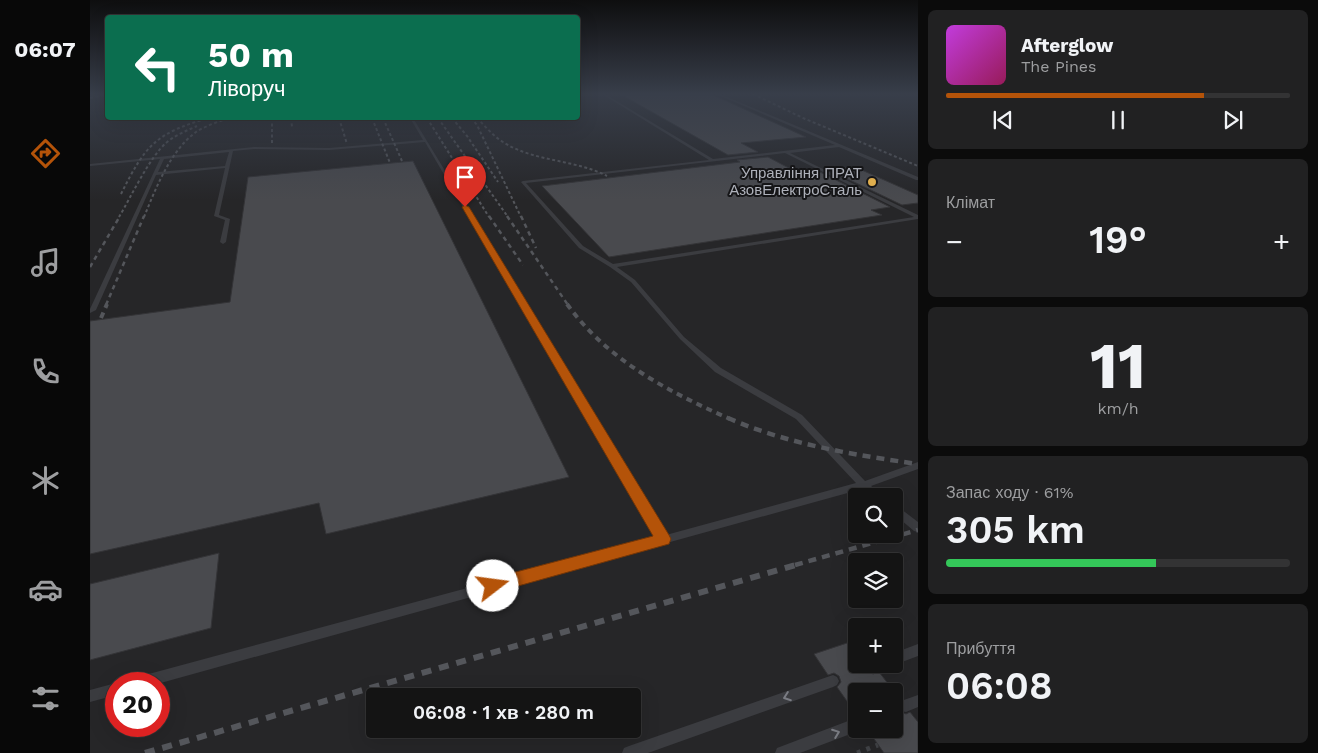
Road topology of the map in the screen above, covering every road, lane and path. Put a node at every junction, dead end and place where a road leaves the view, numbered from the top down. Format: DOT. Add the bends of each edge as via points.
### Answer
graph roads {
  1 [pos="419,129"];
  2 [pos="661,129"];
  3 [pos="796,129"];
  4 [pos="426,141"];
  5 [pos="839,146"];
  6 [pos="231,150"];
  7 [pos="784,152"];
  8 [pos="162,158"];
  9 [pos="712,160"];
  10 [pos="90,165"];
  11 [pos="227,167"];
  12 [pos="155,174"];
  13 [pos="918,179"];
  14 [pos="918,218"];
  15 [pos="223,242"];
  16 [pos="612,266"];
  17 [pos="90,311"];
  18 [pos="918,465"];
  19 [pos="863,485"];
  20 [pos="867,488"];
  21 [pos="903,516"];
  22 [pos="918,528"];
  23 [pos="664,539"];
  24 [pos="918,650"];
  25 [pos="903,656"];
  26 [pos="170,674"];
  27 [pos="833,681"];
  28 [pos="105,691"];
  29 [pos="90,696"];
  30 [pos="918,701"];
  31 [pos="906,706"];
  32 [pos="848,728"];
  33 [pos="878,745"];
  34 [pos="629,753"];
  35 [pos="782,753"];
  36 [pos="857,753"];
  1 -- 4 [label="lane"];
  2 -- 9 [label="lane"];
  3 -- 5 [label="lane"];
  4 -- 6 [label="lane" via="329,149 277,147"];
  4 -- 23 [label="lane"];
  5 -- 7 [label="lane"];
  5 -- 13 [label="lane"];
  6 -- 8 [label="lane"];
  6 -- 11 [label="lane"];
  7 -- 9 [label="lane"];
  7 -- 14 [label="lane"];
  8 -- 10 [label="lane"];
  8 -- 12 [label="lane"];
  9 -- 16 [label="lane" via="523,182 581,247"];
  11 -- 12 [label="lane"];
  11 -- 15 [label="lane" via="216,216 228,219"];
  12 -- 17 [label="lane"];
  14 -- 16 [label="lane"];
  16 -- 19 [label="lane" via="633,281 682,338 718,370 799,417"];
  18 -- 19 [label="lane"];
  19 -- 20 [label="lane"];
  19 -- 23 [label="lane"];
  21 -- 22 [label="lane"];
  23 -- 26 [label="lane"];
  24 -- 25 [label="lane"];
  27 -- 34 [label="lane, one-way"];
  28 -- 29 [label="lane"];
  30 -- 31 [label="lane"];
  35 -- 32 [label="lane, one-way"];
  33 -- 36 [label="path"];
}
